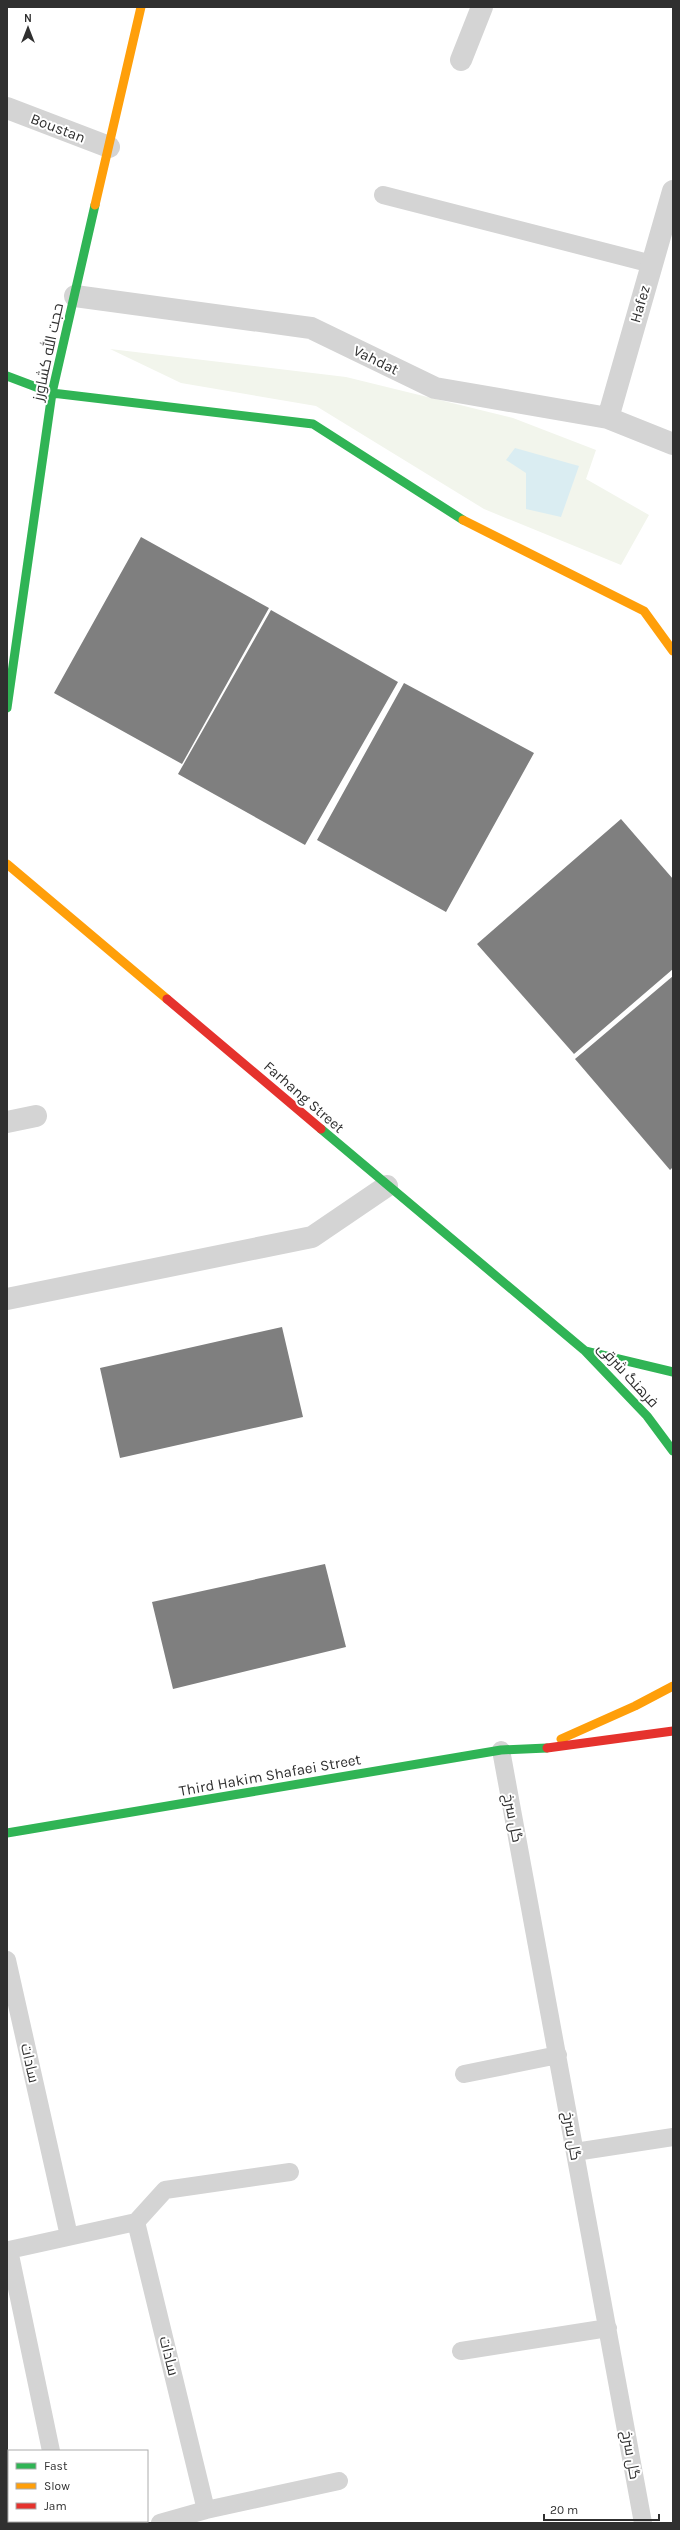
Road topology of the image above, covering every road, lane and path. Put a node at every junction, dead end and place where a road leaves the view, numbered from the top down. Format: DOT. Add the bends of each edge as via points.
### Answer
graph roads {
  1 [pos="141,7"];
  2 [pos="482,7"];
  3 [pos="460,60"];
  4 [pos="7,108"];
  5 [pos="109,147"];
  6 [pos="673,191"];
  7 [pos="383,195"];
  8 [pos="652,264"];
  9 [pos="74,296"];
  10 [pos="7,376"];
  11 [pos="52,393"];
  12 [pos="608,418"];
  13 [pos="673,444"];
  14 [pos="673,651"];
  15 [pos="7,700"];
  16 [pos="7,864"];
  17 [pos="36,1116"];
  18 [pos="7,1122"];
  19 [pos="387,1186"];
  20 [pos="7,1299"];
  21 [pos="584,1350"];
  22 [pos="673,1372"];
  23 [pos="673,1451"];
  24 [pos="673,1686"];
  25 [pos="673,1731"];
  26 [pos="538,1749"];
  27 [pos="500,1750"];
  28 [pos="7,1833"];
  29 [pos="7,1960"];
  30 [pos="558,2055"];
  31 [pos="464,2074"];
  32 [pos="673,2137"];
  33 [pos="575,2152"];
  34 [pos="290,2172"];
  35 [pos="136,2222"];
  36 [pos="69,2236"];
  37 [pos="8,2251"];
  38 [pos="608,2328"];
  39 [pos="461,2351"];
  40 [pos="51,2450"];
  41 [pos="339,2481"];
  42 [pos="206,2510"];
  43 [pos="160,2523"];
  44 [pos="643,2523"];
  1 -- 5 [label="street, حجت الله کشاورز"];
  2 -- 3 [label="street"];
  4 -- 5 [label="street, Boustan"];
  5 -- 9 [label="street, حجت الله کشاورز"];
  6 -- 8 [label="street, Hafez"];
  7 -- 8 [label="lane"];
  8 -- 12 [label="street, Hafez"];
  9 -- 11 [label="street, حجت الله کشاورز"];
  9 -- 12 [label="street, Vahdat" via="311,328 435,388"];
  10 -- 11 [label="street"];
  11 -- 14 [label="street" via="313,424 456,516 644,611"];
  11 -- 15 [label="street, حجت الله کشاورز"];
  12 -- 13 [label="street, Vahdat"];
  16 -- 19 [label="street, Farhang Street"];
  17 -- 18 [label="street"];
  19 -- 20 [label="street" via="312,1237"];
  19 -- 21 [label="street, Farhang Street"];
  21 -- 22 [label="street, فرهنگ شرقی"];
  21 -- 23 [label="street, فرهنگ شرقی" via="647,1416"];
  24 -- 26 [label="street" via="635,1706"];
  25 -- 26 [label="street, Third Hakim Shafaei Street"];
  26 -- 27 [label="street, Third Hakim Shafaei Street"];
  27 -- 28 [label="street, Third Hakim Shafaei Street"];
  27 -- 30 [label="lane, گل سرخ"];
  29 -- 36 [label="lane, سادات"];
  30 -- 31 [label="lane"];
  30 -- 33 [label="lane, گل سرخ"];
  32 -- 33 [label="lane"];
  33 -- 38 [label="lane, گل سرخ"];
  34 -- 35 [label="lane" via="165,2190"];
  35 -- 36 [label="lane"];
  35 -- 42 [label="lane, سادات"];
  36 -- 37 [label="lane"];
  37 -- 40 [label="lane"];
  38 -- 39 [label="lane"];
  38 -- 44 [label="lane, گل سرخ"];
  41 -- 42 [label="lane"];
  42 -- 43 [label="lane"];
}
